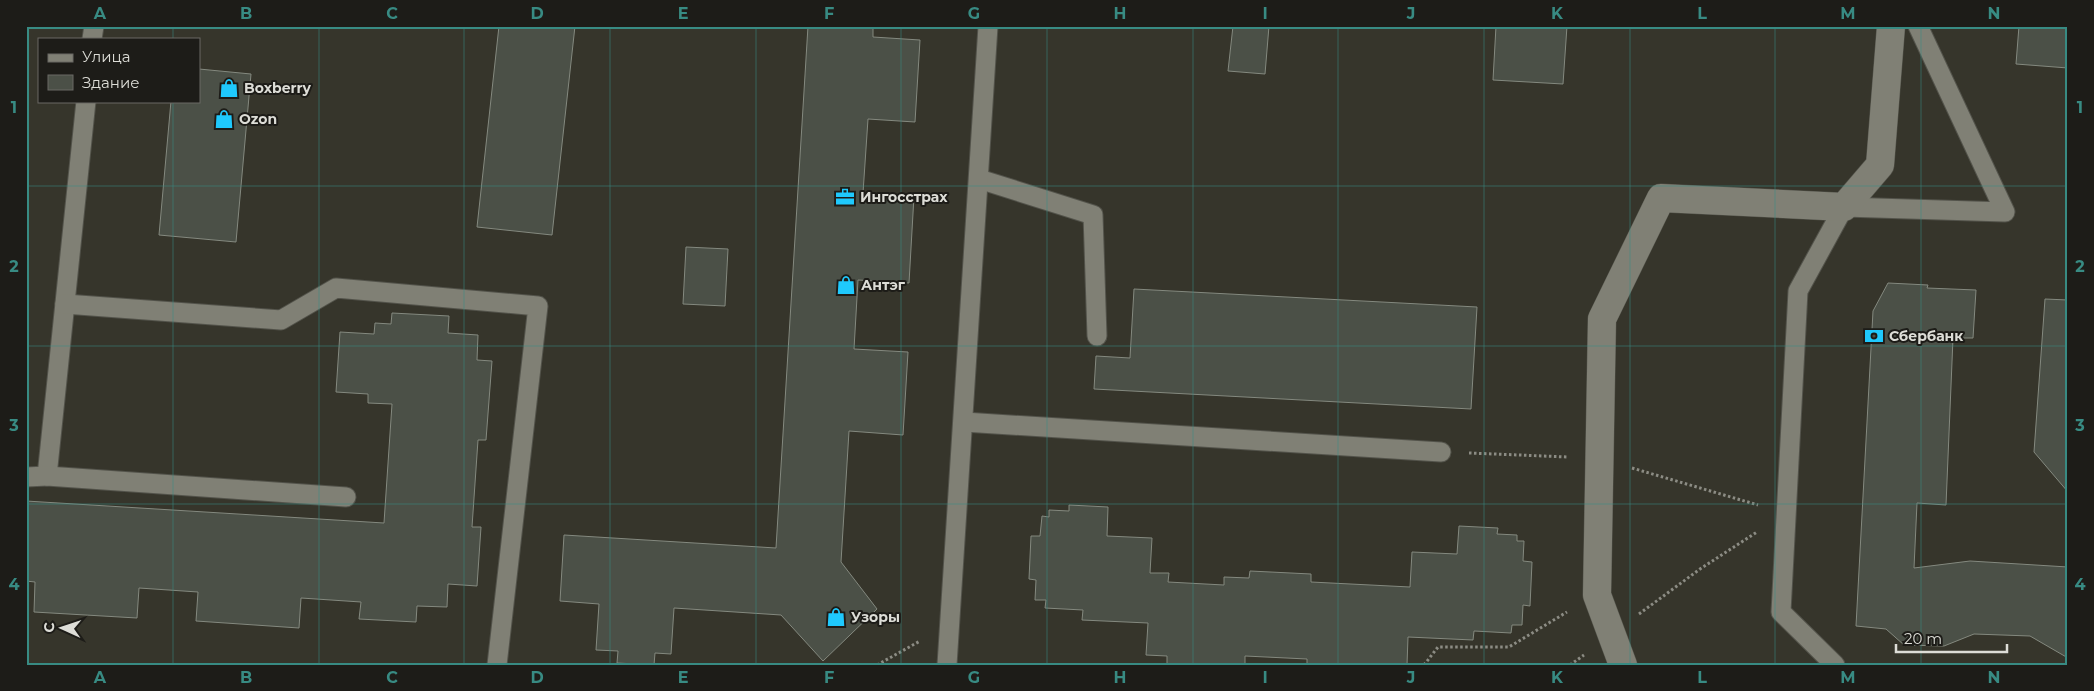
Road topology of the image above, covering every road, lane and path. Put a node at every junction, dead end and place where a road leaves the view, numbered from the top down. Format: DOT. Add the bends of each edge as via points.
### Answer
graph roads {
  1 [pos="988,26"];
  2 [pos="1891,26"];
  3 [pos="1918,26"];
  4 [pos="86,102"];
  5 [pos="979,179"];
  6 [pos="1844,207"];
  7 [pos="65,304"];
  8 [pos="1097,336"];
  9 [pos="964,422"];
  10 [pos="1440,452"];
  11 [pos="1599,458"];
  12 [pos="47,476"];
  13 [pos="26,477"];
  14 [pos="346,496"];
  15 [pos="1786,512"];
  16 [pos="1597,595"];
  17 [pos="949,626"];
  18 [pos="1611,634"];
  19 [pos="497,665"];
  20 [pos="877,665"];
  21 [pos="947,665"];
  22 [pos="1424,665"];
  23 [pos="1570,665"];
  24 [pos="1623,665"];
  25 [pos="1835,665"];
  1 -- 5 [label="lane"];
  2 -- 6 [label="street" via="1880,165"];
  3 -- 6 [label="lane" via="2006,212"];
  4 -- 7 [label="lane"];
  5 -- 8 [label="lane" via="1093,215"];
  5 -- 9 [label="lane"];
  6 -- 11 [label="street" via="1661,198 1602,319"];
  6 -- 15 [label="lane" via="1798,291"];
  7 -- 12 [label="lane"];
  7 -- 19 [label="lane" via="282,320 336,288 538,306"];
  9 -- 10 [label="lane"];
  9 -- 17 [label="lane"];
  10 -- 11 [label="path"];
  11 -- 15 [label="path"];
  11 -- 16 [label="street"];
  12 -- 13 [label="lane"];
  12 -- 14 [label="lane"];
  15 -- 18 [label="path"];
  15 -- 25 [label="lane" via="1781,612"];
  16 -- 18 [label="street"];
  16 -- 22 [label="path" via="1509,647 1438,647"];
  17 -- 20 [label="path"];
  17 -- 21 [label="lane"];
  18 -- 23 [label="path"];
  18 -- 24 [label="street"];
}
